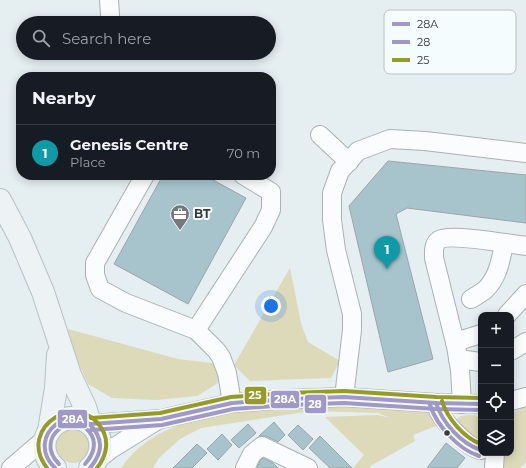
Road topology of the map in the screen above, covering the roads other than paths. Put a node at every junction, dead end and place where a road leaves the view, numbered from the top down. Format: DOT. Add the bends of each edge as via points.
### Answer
graph roads {
  1 [pos="320,135"];
  2 [pos="526,153"];
  3 [pos="349,162"];
  4 [pos="142,180"];
  5 [pos="252,180"];
  6 [pos="0,200"];
  7 [pos="504,244"];
  8 [pos="526,246"];
  9 [pos="526,294"];
  10 [pos="472,299"];
  11 [pos="510,312"];
  12 [pos="196,330"];
  13 [pos="478,335"];
  14 [pos="58,341"];
  15 [pos="455,342"];
  16 [pos="526,342"];
  17 [pos="514,349"];
  18 [pos="458,359"];
  19 [pos="478,362"];
  20 [pos="344,397"];
  21 [pos="526,397"];
  22 [pos="514,400"];
  23 [pos="232,403"];
  24 [pos="436,403"];
  25 [pos="462,404"];
  26 [pos="478,404"];
  27 [pos="161,419"];
  28 [pos="90,424"];
  29 [pos="47,434"];
  30 [pos="478,449"];
  31 [pos="495,456"];
  32 [pos="94,465"];
  33 [pos="50,467"];
  34 [pos="12,468"];
  35 [pos="245,468"];
  36 [pos="308,468"];
  37 [pos="494,468"];
  1 -- 3 [label="street"];
  2 -- 3 [label="street" via="390,139 358,151"];
  3 -- 20 [label="street" via="340,171 332,193 336,250 352,314"];
  4 -- 12 [label="street" via="95,263 95,275 100,289 126,303"];
  5 -- 12 [label="street" via="272,192 272,210"];
  6 -- 14 [label="main road" via="20,238 43,292"];
  7 -- 8 [label="street"];
  7 -- 10 [label="street" via="494,277 485,289"];
  7 -- 15 [label="street" via="447,238 438,240 434,245 434,258"];
  9 -- 11 [label="street"];
  12 -- 23 [label="street" via="221,357 227,373"];
  13 -- 15 [label="street"];
  14 -- 28 [label="main road"];
  14 -- 29 [label="main road" via="56,388"];
  15 -- 18 [label="street"];
  16 -- 17 [label="street"];
  18 -- 19 [label="street"];
  18 -- 25 [label="street"];
  20 -- 23 [label="street"];
  20 -- 24 [label="street"];
  21 -- 22 [label="street"];
  23 -- 27 [label="street"];
  24 -- 25 [label="street"];
  24 -- 30 [label="street" via="439,412 467,444"];
  25 -- 26 [label="street"];
  27 -- 28 [label="street"];
  27 -- 32 [label="street" via="111,449"];
  28 -- 29 [label="main road" via="76,418 68,418 54,425"];
  28 -- 32 [label="main road" via="100,439 101,447"];
  29 -- 33 [label="main road" via="44,445"];
  29 -- 34 [label="street"];
  31 -- 37 [label="street"];
  35 -- 36 [label="street" via="252,454 262,446"];
}
